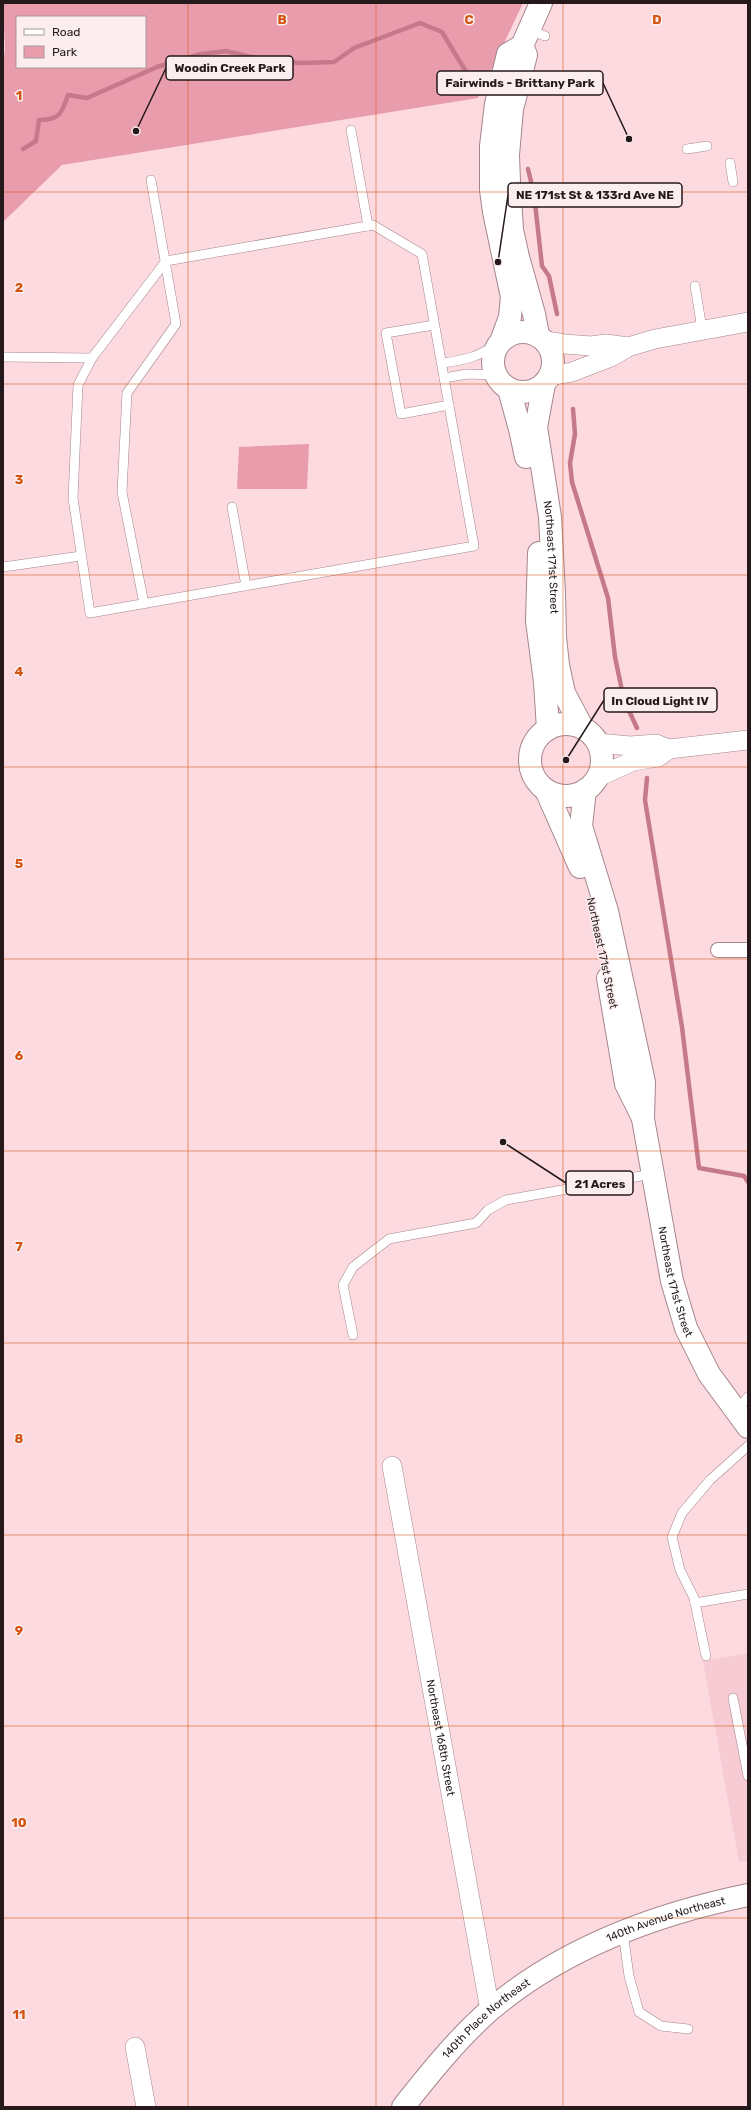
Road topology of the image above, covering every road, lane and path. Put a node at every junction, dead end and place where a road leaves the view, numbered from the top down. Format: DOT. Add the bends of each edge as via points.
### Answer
graph roads {
  1 [pos="541,3"];
  2 [pos="532,37"];
  3 [pos="351,130"];
  4 [pos="707,146"];
  5 [pos="687,149"];
  6 [pos="730,163"];
  7 [pos="151,180"];
  8 [pos="733,182"];
  9 [pos="368,226"];
  10 [pos="166,261"];
  11 [pos="695,286"];
  12 [pos="748,322"];
  13 [pos="434,325"];
  14 [pos="702,329"];
  15 [pos="541,338"];
  16 [pos="501,341"];
  17 [pos="628,347"];
  18 [pos="3,357"];
  19 [pos="92,358"];
  20 [pos="442,363"];
  21 [pos="444,378"];
  22 [pos="547,380"];
  23 [pos="502,382"];
  24 [pos="449,406"];
  25 [pos="232,507"];
  26 [pos="81,556"];
  27 [pos="3,568"];
  28 [pos="246,586"];
  29 [pos="144,604"];
  30 [pos="582,727"];
  31 [pos="548,729"];
  32 [pos="748,740"];
  33 [pos="598,743"];
  34 [pos="669,749"];
  35 [pos="591,784"];
  36 [pos="546,790"];
  37 [pos="718,950"];
  38 [pos="748,950"];
  39 [pos="643,1119"];
  40 [pos="652,1174"];
  41 [pos="353,1335"];
  42 [pos="744,1411"];
  43 [pos="748,1446"];
  44 [pos="392,1466"];
  45 [pos="748,1594"];
  46 [pos="695,1604"];
  47 [pos="706,1656"];
  48 [pos="733,1698"];
  49 [pos="748,1724"];
  50 [pos="738,1726"];
  51 [pos="748,1776"];
  52 [pos="748,1894"];
  53 [pos="623,1931"];
  54 [pos="585,1949"];
  55 [pos="490,2010"];
  56 [pos="688,2029"];
  57 [pos="135,2047"];
  58 [pos="146,2107"];
  59 [pos="403,2107"];
  1 -- 2 [label="main road"];
  2 -- 15 [label="main road" via="512,109 508,155 512,230"];
  2 -- 16 [label="main road" via="508,54 496,104 491,146 494,212 512,297 510,317"];
  3 -- 9 [label="lane"];
  4 -- 5 [label="lane"];
  6 -- 8 [label="lane"];
  7 -- 10 [label="lane"];
  9 -- 10 [label="lane"];
  9 -- 13 [label="lane" via="373,226 422,254"];
  10 -- 19 [label="lane"];
  10 -- 29 [label="lane" via="176,324 127,393 122,492"];
  11 -- 14 [label="lane"];
  12 -- 14 [label="street"];
  13 -- 20 [label="lane"];
  13 -- 24 [label="lane" via="386,333 401,414"];
  14 -- 17 [label="street"];
  15 -- 16 [label="main road" via="529,332 519,331"];
  15 -- 17 [label="street" via="565,344"];
  15 -- 22 [label="main road" via="553,358"];
  16 -- 20 [label="lane" via="481,355"];
  16 -- 23 [label="main road" via="493,358"];
  17 -- 22 [label="street" via="611,357"];
  18 -- 19 [label="lane"];
  19 -- 26 [label="lane" via="78,385 73,498"];
  20 -- 21 [label="lane"];
  21 -- 23 [label="lane" via="467,374"];
  21 -- 24 [label="lane"];
  22 -- 23 [label="main road" via="527,392"];
  22 -- 30 [label="main road, Northeast 171st Street" via="536,427 550,517 556,651 564,693"];
  23 -- 31 [label="main road, Northeast 171st Street" via="520,429 540,557 537,621"];
  24 -- 28 [label="lane" via="474,546"];
  25 -- 28 [label="lane"];
  26 -- 27 [label="lane"];
  26 -- 29 [label="lane" via="90,613"];
  28 -- 29 [label="lane"];
  30 -- 31 [label="main road" via="559,724"];
  30 -- 33 [label="main road"];
  31 -- 36 [label="main road" via="539,736 530,758 537,781"];
  32 -- 34 [label="street"];
  33 -- 34 [label="street" via="630,746 656,744"];
  33 -- 35 [label="main road" via="602,754 601,766"];
  34 -- 35 [label="street" via="658,757 633,761"];
  35 -- 36 [label="main road" via="568,796"];
  35 -- 39 [label="main road, Northeast 171st Street" via="581,826 607,911 624,986 644,1082"];
  36 -- 39 [label="main road, Northeast 171st Street" via="588,886 610,989 626,1084"];
  37 -- 38 [label="street"];
  39 -- 40 [label="main road, Northeast 171st Street"];
  40 -- 41 [label="lane" via="506,1200 488,1210 476,1223 389,1239 353,1267 342,1285"];
  40 -- 42 [label="main road, Northeast 171st Street" via="672,1281 686,1328 709,1374"];
  43 -- 46 [label="lane" via="710,1480 682,1513 672,1536 680,1570"];
  44 -- 55 [label="street, Northeast 168th Street"];
  45 -- 46 [label="lane"];
  46 -- 47 [label="lane"];
  48 -- 50 [label="lane"];
  49 -- 50 [label="lane"];
  50 -- 51 [label="lane"];
  52 -- 53 [label="main road, 140th Avenue Northeast" via="687,1909"];
  53 -- 54 [label="main road, 140th Avenue Northeast"];
  53 -- 56 [label="lane" via="629,1976 639,2012 661,2026"];
  54 -- 55 [label="main road, 140th Place Northeast" via="535,1977"];
  55 -- 59 [label="main road, 140th Place Northeast" via="435,2066"];
  57 -- 58 [label="street"];
}
